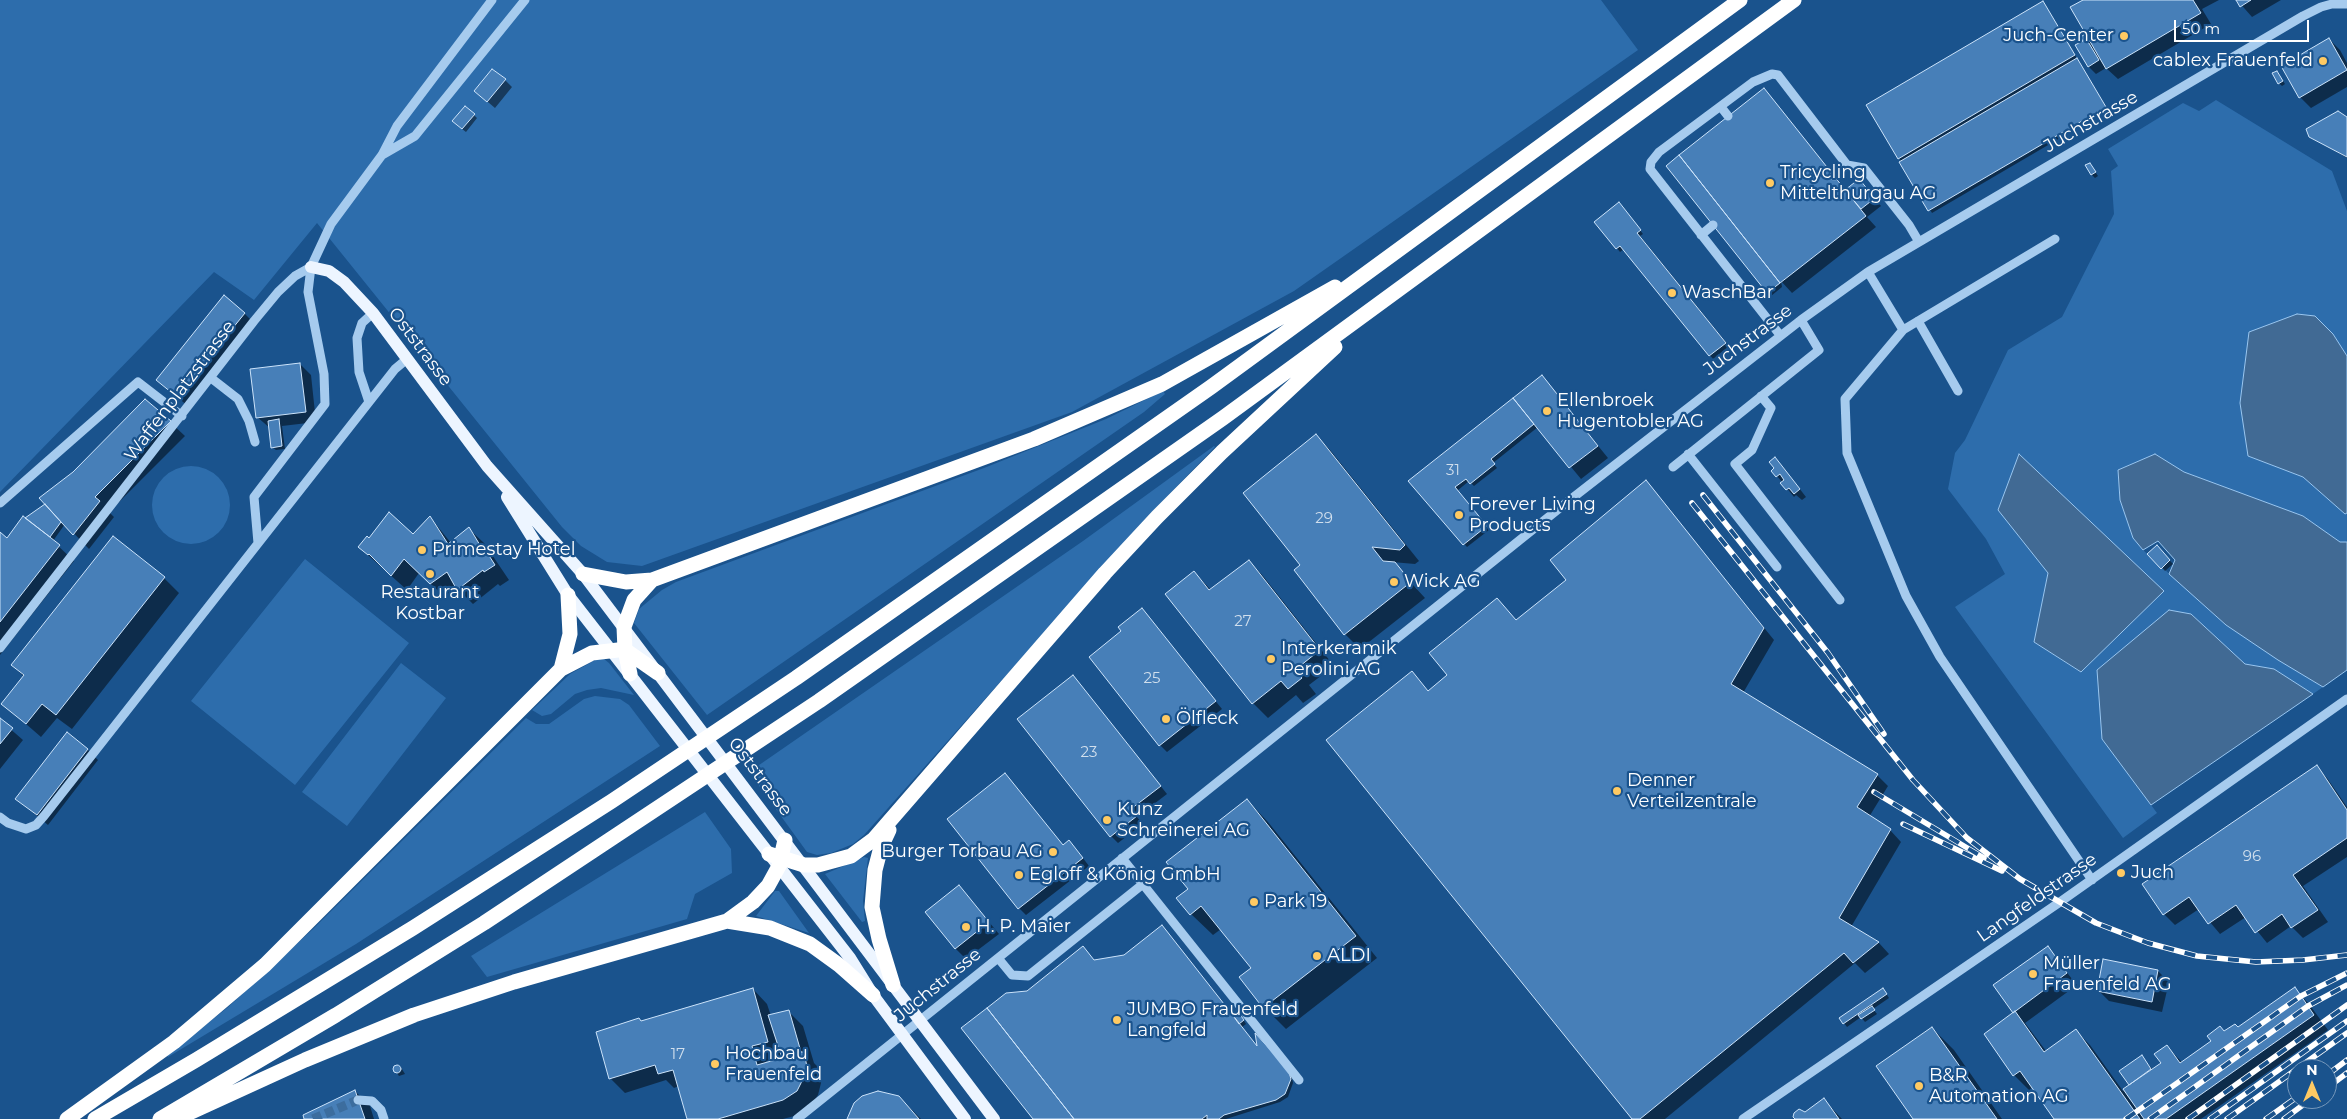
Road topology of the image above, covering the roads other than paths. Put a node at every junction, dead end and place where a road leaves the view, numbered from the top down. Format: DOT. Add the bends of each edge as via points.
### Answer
graph roads {
  1 [pos="492,0"];
  2 [pos="525,0"];
  3 [pos="1740,0"];
  4 [pos="1794,0"];
  5 [pos="2335,2"];
  6 [pos="2347,4"];
  7 [pos="1721,107"];
  8 [pos="1728,116"];
  9 [pos="382,155"];
  10 [pos="1847,164"];
  11 [pos="1834,176"];
  12 [pos="1713,225"];
  13 [pos="1701,235"];
  14 [pos="2055,239"];
  15 [pos="1919,242"];
  16 [pos="1397,252"];
  17 [pos="312,267"];
  18 [pos="1868,272"];
  19 [pos="1384,302"];
  20 [pos="373,314"];
  21 [pos="1801,320"];
  22 [pos="1918,321"];
  23 [pos="1903,330"];
  24 [pos="1780,335"];
  25 [pos="407,359"];
  26 [pos="211,378"];
  27 [pos="1958,391"];
  28 [pos="1762,396"];
  29 [pos="369,402"];
  30 [pos="182,416"];
  31 [pos="255,442"];
  32 [pos="1688,454"];
  33 [pos="487,466"];
  34 [pos="1673,467"];
  35 [pos="0,503"];
  36 [pos="258,543"];
  37 [pos="1777,567"];
  38 [pos="583,574"];
  39 [pos="652,580"];
  40 [pos="568,595"];
  41 [pos="1840,600"];
  42 [pos="624,627"];
  43 [pos="0,648"];
  44 [pos="618,650"];
  45 [pos="561,669"];
  46 [pos="658,673"];
  47 [pos="630,674"];
  48 [pos="2347,699"];
  49 [pos="897,815"];
  50 [pos="0,817"];
  51 [pos="785,840"];
  52 [pos="1122,858"];
  53 [pos="777,859"];
  54 [pos="804,865"];
  55 [pos="2092,880"];
  56 [pos="1143,884"];
  57 [pos="727,921"];
  58 [pos="998,958"];
  59 [pos="893,985"];
  60 [pos="873,995"];
  61 [pos="1299,1080"];
  62 [pos="358,1100"];
  63 [pos="67,1119"];
  64 [pos="95,1119"];
  65 [pos="160,1119"];
  66 [pos="177,1119"];
  67 [pos="384,1119"];
  68 [pos="797,1119"];
  69 [pos="965,1119"];
  70 [pos="994,1119"];
  71 [pos="1742,1119"];
  1 -- 9 [label="street" via="397,126"];
  2 -- 9 [label="street" via="414,136"];
  3 -- 16 [label="highway"];
  4 -- 19 [label="highway"];
  5 -- 6 [label="street, Juchstrasse"];
  5 -- 15 [label="street, Juchstrasse" via="2303,16"];
  7 -- 8 [label="street"];
  7 -- 10 [label="street" via="1764,76 1778,76"];
  7 -- 13 [label="street" via="1659,152 1651,162 1653,174"];
  9 -- 17 [label="street" via="332,224"];
  10 -- 11 [label="street"];
  10 -- 15 [label="street" via="1864,168"];
  12 -- 13 [label="street"];
  13 -- 24 [label="street"];
  14 -- 22 [label="street"];
  15 -- 18 [label="street, Juchstrasse"];
  16 -- 39 [label="highway" via="1170,379 1119,404 1034,439"];
  16 -- 64 [label="highway" via="974,554 628,790 306,995"];
  17 -- 20 [label="main road, Oststrasse" via="329,271 344,282"];
  17 -- 26 [label="street, Waffenplatzstrasse" via="295,276 278,292"];
  17 -- 36 [label="street" via="308,292 324,374 325,404 254,497"];
  18 -- 21 [label="street, Juchstrasse"];
  18 -- 23 [label="street"];
  19 -- 49 [label="highway" via="1157,517"];
  19 -- 65 [label="highway" via="1029,556 653,812 484,923"];
  20 -- 25 [label="main road, Oststrasse"];
  20 -- 29 [label="street" via="362,323 357,338 359,372"];
  21 -- 24 [label="street, Juchstrasse"];
  21 -- 28 [label="street" via="1820,350"];
  22 -- 23 [label="street"];
  22 -- 27 [label="street"];
  23 -- 55 [label="street" via="1845,399 1847,453 1906,596 1940,657"];
  24 -- 52 [label="street, Juchstrasse"];
  25 -- 29 [label="street"];
  25 -- 33 [label="main road, Oststrasse"];
  26 -- 30 [label="street, Waffenplatzstrasse"];
  26 -- 31 [label="street" via="238,399"];
  28 -- 32 [label="street"];
  28 -- 41 [label="street" via="1771,408 1752,450 1735,464"];
  29 -- 36 [label="street"];
  30 -- 35 [label="street" via="138,382"];
  30 -- 43 [label="street, Waffenplatzstrasse"];
  32 -- 34 [label="street"];
  32 -- 37 [label="street"];
  33 -- 38 [label="main road, Oststrasse"];
  33 -- 40 [label="main road, Oststrasse"];
  36 -- 50 [label="street" via="36,825 19,828"];
  38 -- 39 [label="highway" via="626,582"];
  38 -- 42 [label="main road, Oststrasse"];
  39 -- 42 [label="highway" via="634,600"];
  40 -- 44 [label="main road, Oststrasse"];
  40 -- 45 [label="highway" via="570,634"];
  42 -- 44 [label="highway"];
  42 -- 46 [label="main road, Oststrasse"];
  44 -- 45 [label="highway" via="592,653"];
  44 -- 46 [label="highway"];
  44 -- 47 [label="highway"];
  45 -- 63 [label="highway" via="246,983 174,1042"];
  46 -- 51 [label="main road, Oststrasse"];
  47 -- 53 [label="main road" via="738,816"];
  48 -- 55 [label="street, Langfeldstrasse"];
  49 -- 54 [label="highway" via="874,839 851,856 828,863"];
  49 -- 59 [label="highway" via="881,847 872,896 875,923"];
  51 -- 53 [label="highway"];
  51 -- 54 [label="main road, Oststrasse"];
  52 -- 56 [label="street"];
  52 -- 58 [label="street, Juchstrasse"];
  53 -- 54 [label="highway"];
  53 -- 57 [label="highway" via="768,886"];
  53 -- 60 [label="main road" via="850,958"];
  54 -- 59 [label="main road, Oststrasse"];
  55 -- 71 [label="street, Langfeldstrasse"];
  56 -- 58 [label="street" via="1028,976 1012,975"];
  56 -- 61 [label="street"];
  57 -- 60 [label="highway" via="770,928 810,944 839,964"];
  57 -- 66 [label="highway" via="514,982 414,1015 305,1060"];
  58 -- 68 [label="street, Juchstrasse"];
  59 -- 70 [label="main road, Oststrasse"];
  60 -- 69 [label="main road"];
  62 -- 67 [label="street" via="372,1101"];
}
